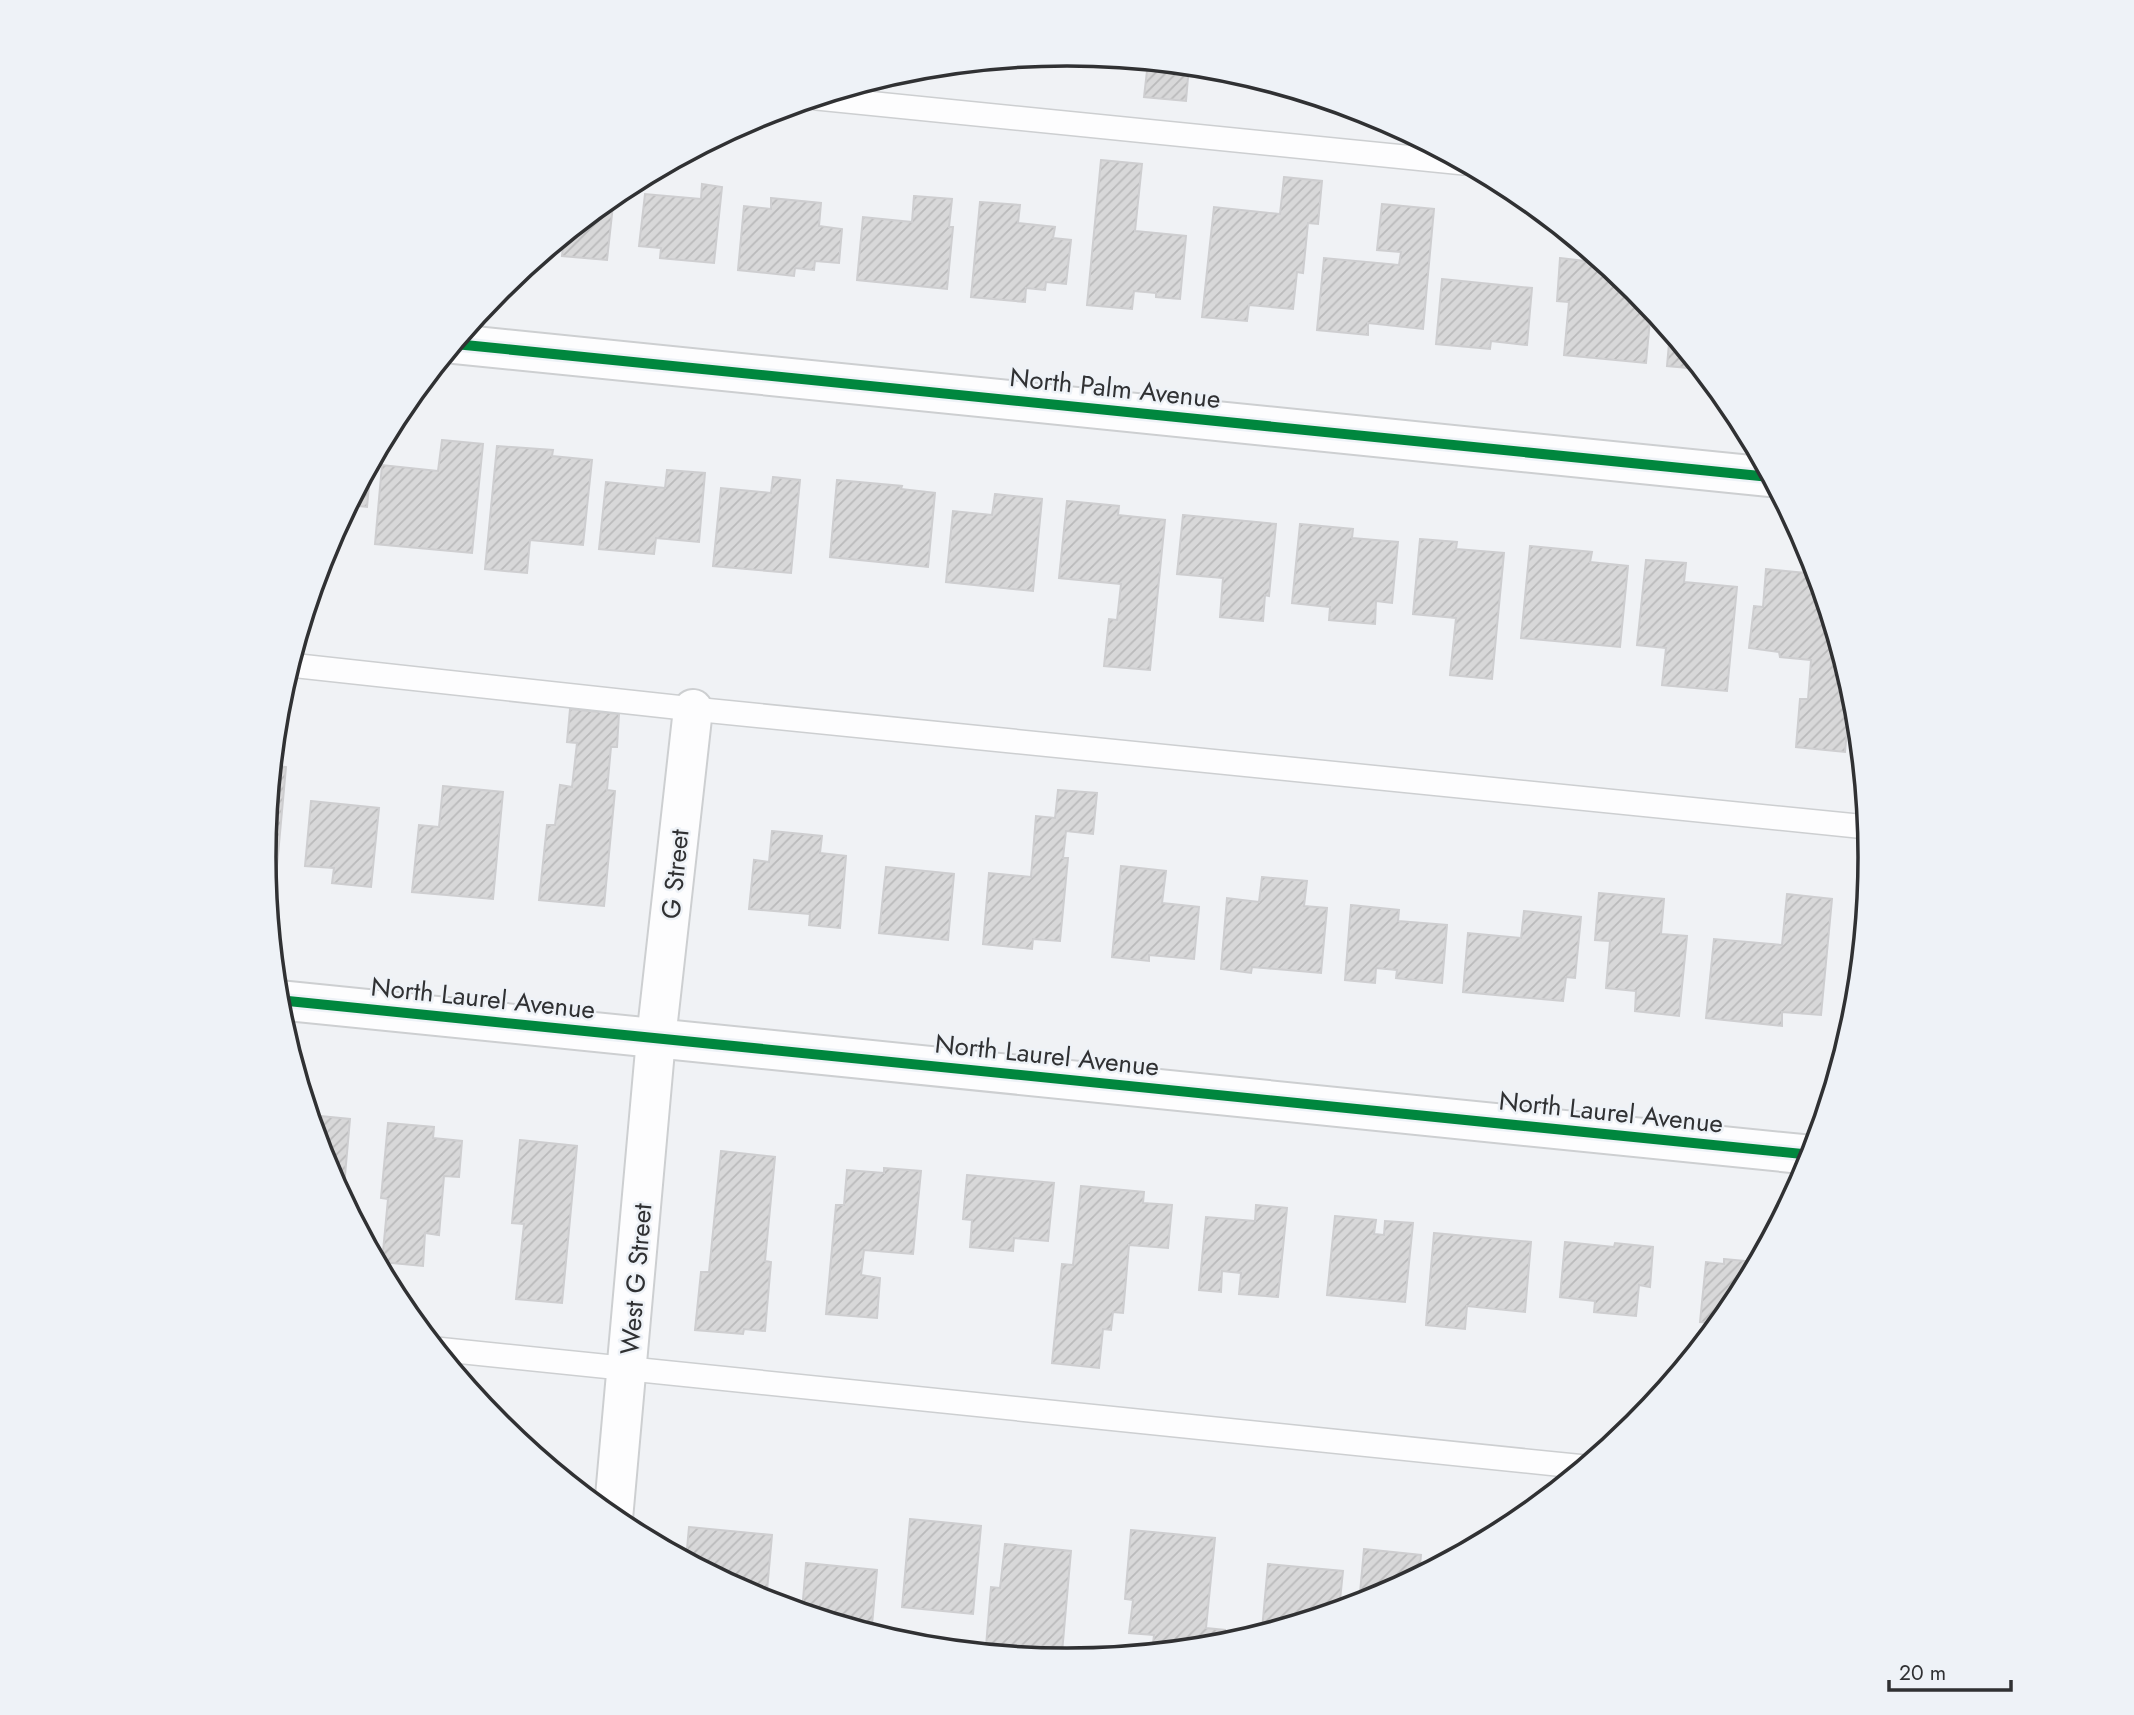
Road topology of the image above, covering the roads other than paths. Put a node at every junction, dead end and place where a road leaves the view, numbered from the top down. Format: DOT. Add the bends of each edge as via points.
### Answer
graph roads {
  1 [pos="839,100"];
  2 [pos="1441,161"];
  3 [pos="465,345"];
  4 [pos="1759,476"];
  5 [pos="300,666"];
  6 [pos="693,709"];
  7 [pos="1857,826"];
  8 [pos="289,1001"];
  9 [pos="656,1039"];
  10 [pos="1800,1154"];
  11 [pos="448,1350"];
  12 [pos="628,1369"];
  13 [pos="1572,1466"];
  14 [pos="614,1505"];
  1 -- 2 [label="lane"];
  3 -- 4 [label="street, North Palm Avenue"];
  5 -- 6 [label="lane"];
  6 -- 7 [label="lane"];
  6 -- 9 [label="street, G Street"];
  8 -- 9 [label="street, North Laurel Avenue"];
  9 -- 10 [label="street, North Laurel Avenue"];
  9 -- 12 [label="street, West G Street"];
  11 -- 12 [label="lane"];
  12 -- 13 [label="lane"];
  12 -- 14 [label="street, West G Street"];
}
